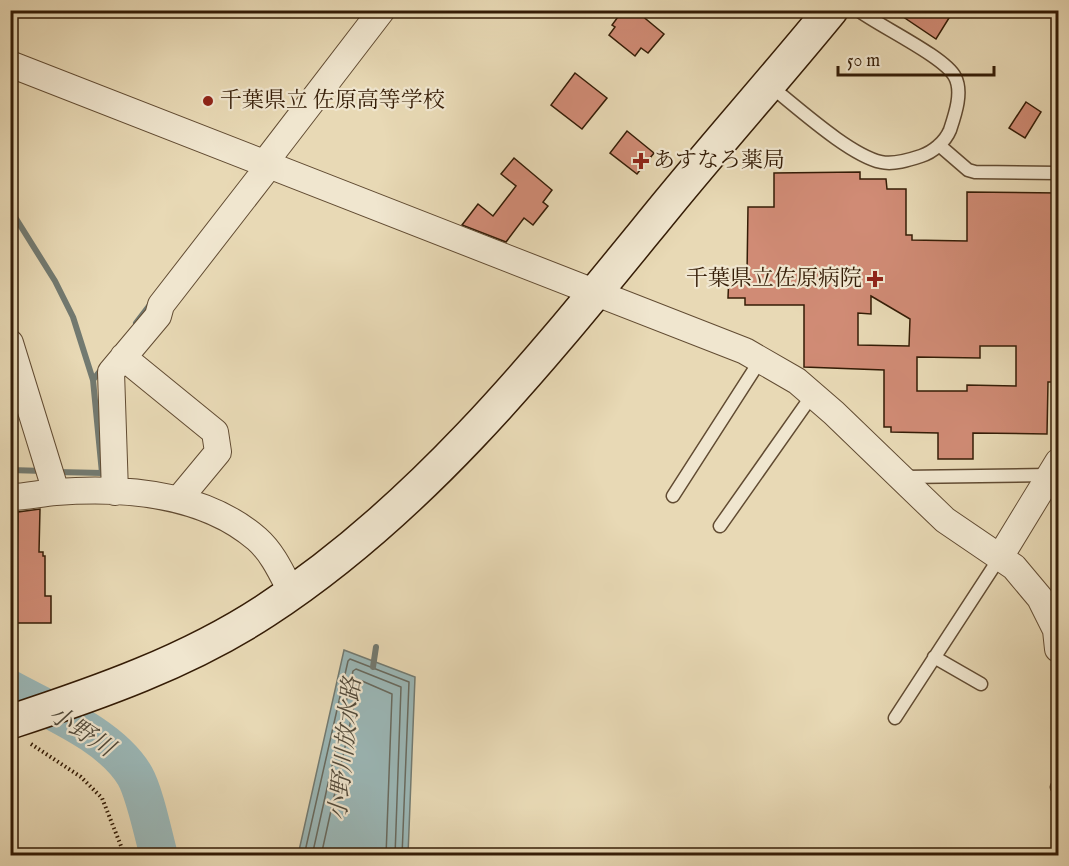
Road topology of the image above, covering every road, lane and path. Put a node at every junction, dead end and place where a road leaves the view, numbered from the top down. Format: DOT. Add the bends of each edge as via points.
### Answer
graph roads {
  1 [pos="382,10"];
  2 [pos="831,10"];
  3 [pos="858,10"];
  4 [pos="10,64"];
  5 [pos="769,84"];
  6 [pos="939,145"];
  7 [pos="262,164"];
  8 [pos="1059,174"];
  9 [pos="594,294"];
  10 [pos="10,343"];
  11 [pos="123,357"];
  12 [pos="761,360"];
  13 [pos="813,394"];
  14 [pos="1055,468"];
  15 [pos="900,477"];
  16 [pos="56,492"];
  17 [pos="115,492"];
  18 [pos="673,496"];
  19 [pos="10,497"];
  20 [pos="179,499"];
  21 [pos="720,526"];
  22 [pos="1000,557"];
  23 [pos="292,593"];
  24 [pos="1059,649"];
  25 [pos="934,657"];
  26 [pos="981,684"];
  27 [pos="895,718"];
  28 [pos="20,732"];
  29 [pos="124,855"];
  1 -- 7 [label="street"];
  2 -- 5 [label="street"];
  3 -- 6 [label="lane" via="937,59 955,76 955,116"];
  4 -- 7 [label="street"];
  5 -- 6 [label="lane" via="860,154 882,163 909,160 931,153"];
  5 -- 9 [label="street"];
  6 -- 8 [label="lane" via="975,172"];
  7 -- 9 [label="street"];
  7 -- 11 [label="street" via="161,304 158,316"];
  9 -- 12 [label="street"];
  9 -- 23 [label="street" via="447,462 405,504"];
  10 -- 16 [label="street"];
  11 -- 17 [label="street" via="111,372"];
  11 -- 20 [label="street" via="215,432 218,452"];
  12 -- 13 [label="street"];
  12 -- 18 [label="lane"];
  13 -- 15 [label="street"];
  13 -- 21 [label="lane"];
  14 -- 15 [label="lane"];
  14 -- 22 [label="street"];
  15 -- 22 [label="street" via="945,520"];
  16 -- 17 [label="street"];
  16 -- 19 [label="street"];
  17 -- 20 [label="street"];
  20 -- 23 [label="street" via="237,524 258,540 277,563"];
  22 -- 24 [label="street" via="1040,597 1056,630"];
  22 -- 25 [label="lane"];
  23 -- 28 [label="street" via="182,656"];
  25 -- 26 [label="lane"];
  25 -- 27 [label="lane"];
  28 -- 29 [label="path" via="81,777 102,798"];
}
